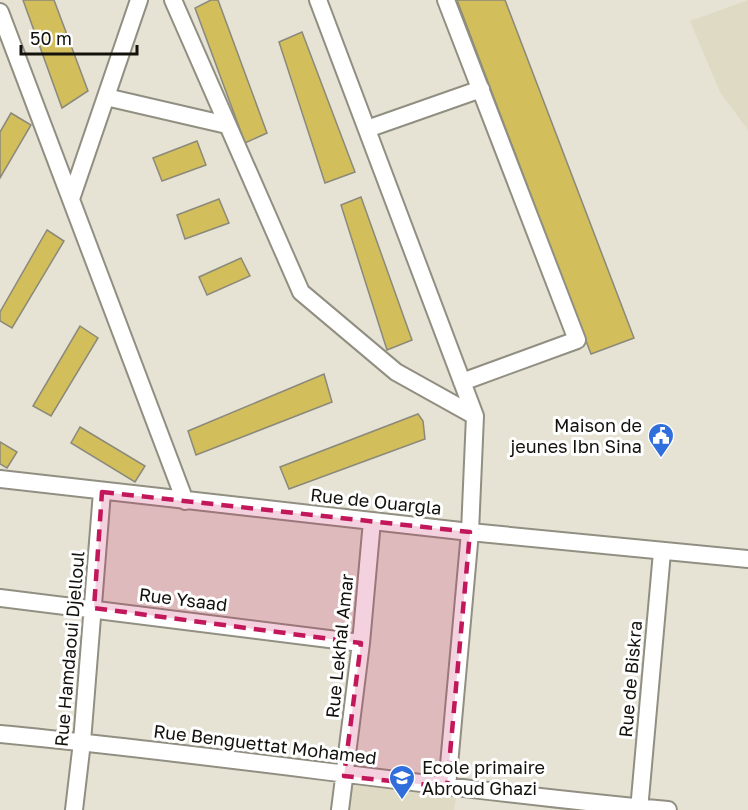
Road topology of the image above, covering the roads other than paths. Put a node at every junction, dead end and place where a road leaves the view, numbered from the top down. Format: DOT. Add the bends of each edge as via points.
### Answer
graph roads {
  1 [pos="139,0"];
  2 [pos="173,0"];
  3 [pos="318,0"];
  4 [pos="446,0"];
  5 [pos="0,12"];
  6 [pos="481,89"];
  7 [pos="106,97"];
  8 [pos="227,125"];
  9 [pos="366,129"];
  10 [pos="71,199"];
  11 [pos="462,382"];
  12 [pos="475,416"];
  13 [pos="0,479"];
  14 [pos="102,492"];
  15 [pos="185,501"];
  16 [pos="372,521"];
  17 [pos="470,532"];
  18 [pos="662,552"];
  19 [pos="748,559"];
  20 [pos="0,598"];
  21 [pos="94,609"];
  22 [pos="361,643"];
  23 [pos="0,734"];
  24 [pos="82,742"];
  25 [pos="344,776"];
  26 [pos="447,787"];
  27 [pos="639,809"];
  28 [pos="74,810"];
  29 [pos="340,810"];
  30 [pos="668,810"];
  1 -- 7 [label="street"];
  2 -- 8 [label="street"];
  3 -- 9 [label="street"];
  4 -- 6 [label="street"];
  5 -- 10 [label="street"];
  6 -- 9 [label="street"];
  6 -- 11 [label="street" via="577,340"];
  7 -- 8 [label="street"];
  7 -- 10 [label="street"];
  8 -- 12 [label="street" via="301,292 396,372"];
  9 -- 11 [label="street"];
  10 -- 15 [label="street"];
  11 -- 12 [label="street"];
  12 -- 17 [label="street"];
  13 -- 14 [label="street, Rue de Ouargla"];
  14 -- 15 [label="street, Rue de Ouargla"];
  14 -- 21 [label="street, Rue Hamdaoui Djelloul"];
  15 -- 16 [label="street, Rue de Ouargla"];
  16 -- 17 [label="street, Rue de Ouargla"];
  16 -- 22 [label="street, Rue Lekhal Amar"];
  17 -- 18 [label="street, Rue de Ouargla"];
  17 -- 26 [label="street"];
  18 -- 19 [label="street, Rue de Ouargla"];
  18 -- 27 [label="street, Rue de Biskra"];
  20 -- 21 [label="street, Rue Ysaad"];
  21 -- 22 [label="street, Rue Ysaad"];
  21 -- 24 [label="street, Rue Hamdaoui Djelloul"];
  22 -- 25 [label="street, Rue Lekhal Amar"];
  23 -- 24 [label="street, Rue Benguettat Mohamed"];
  24 -- 25 [label="street, Rue Benguettat Mohamed"];
  24 -- 28 [label="street, Rue Hamdaoui Djelloul"];
  25 -- 26 [label="street, Rue Benguettat Mohamed"];
  25 -- 29 [label="street, Rue Lekhal Amar"];
  26 -- 27 [label="street, Rue Benguettat Mohamed"];
  27 -- 30 [label="street, Rue Benguettat Mohamed"];
}
